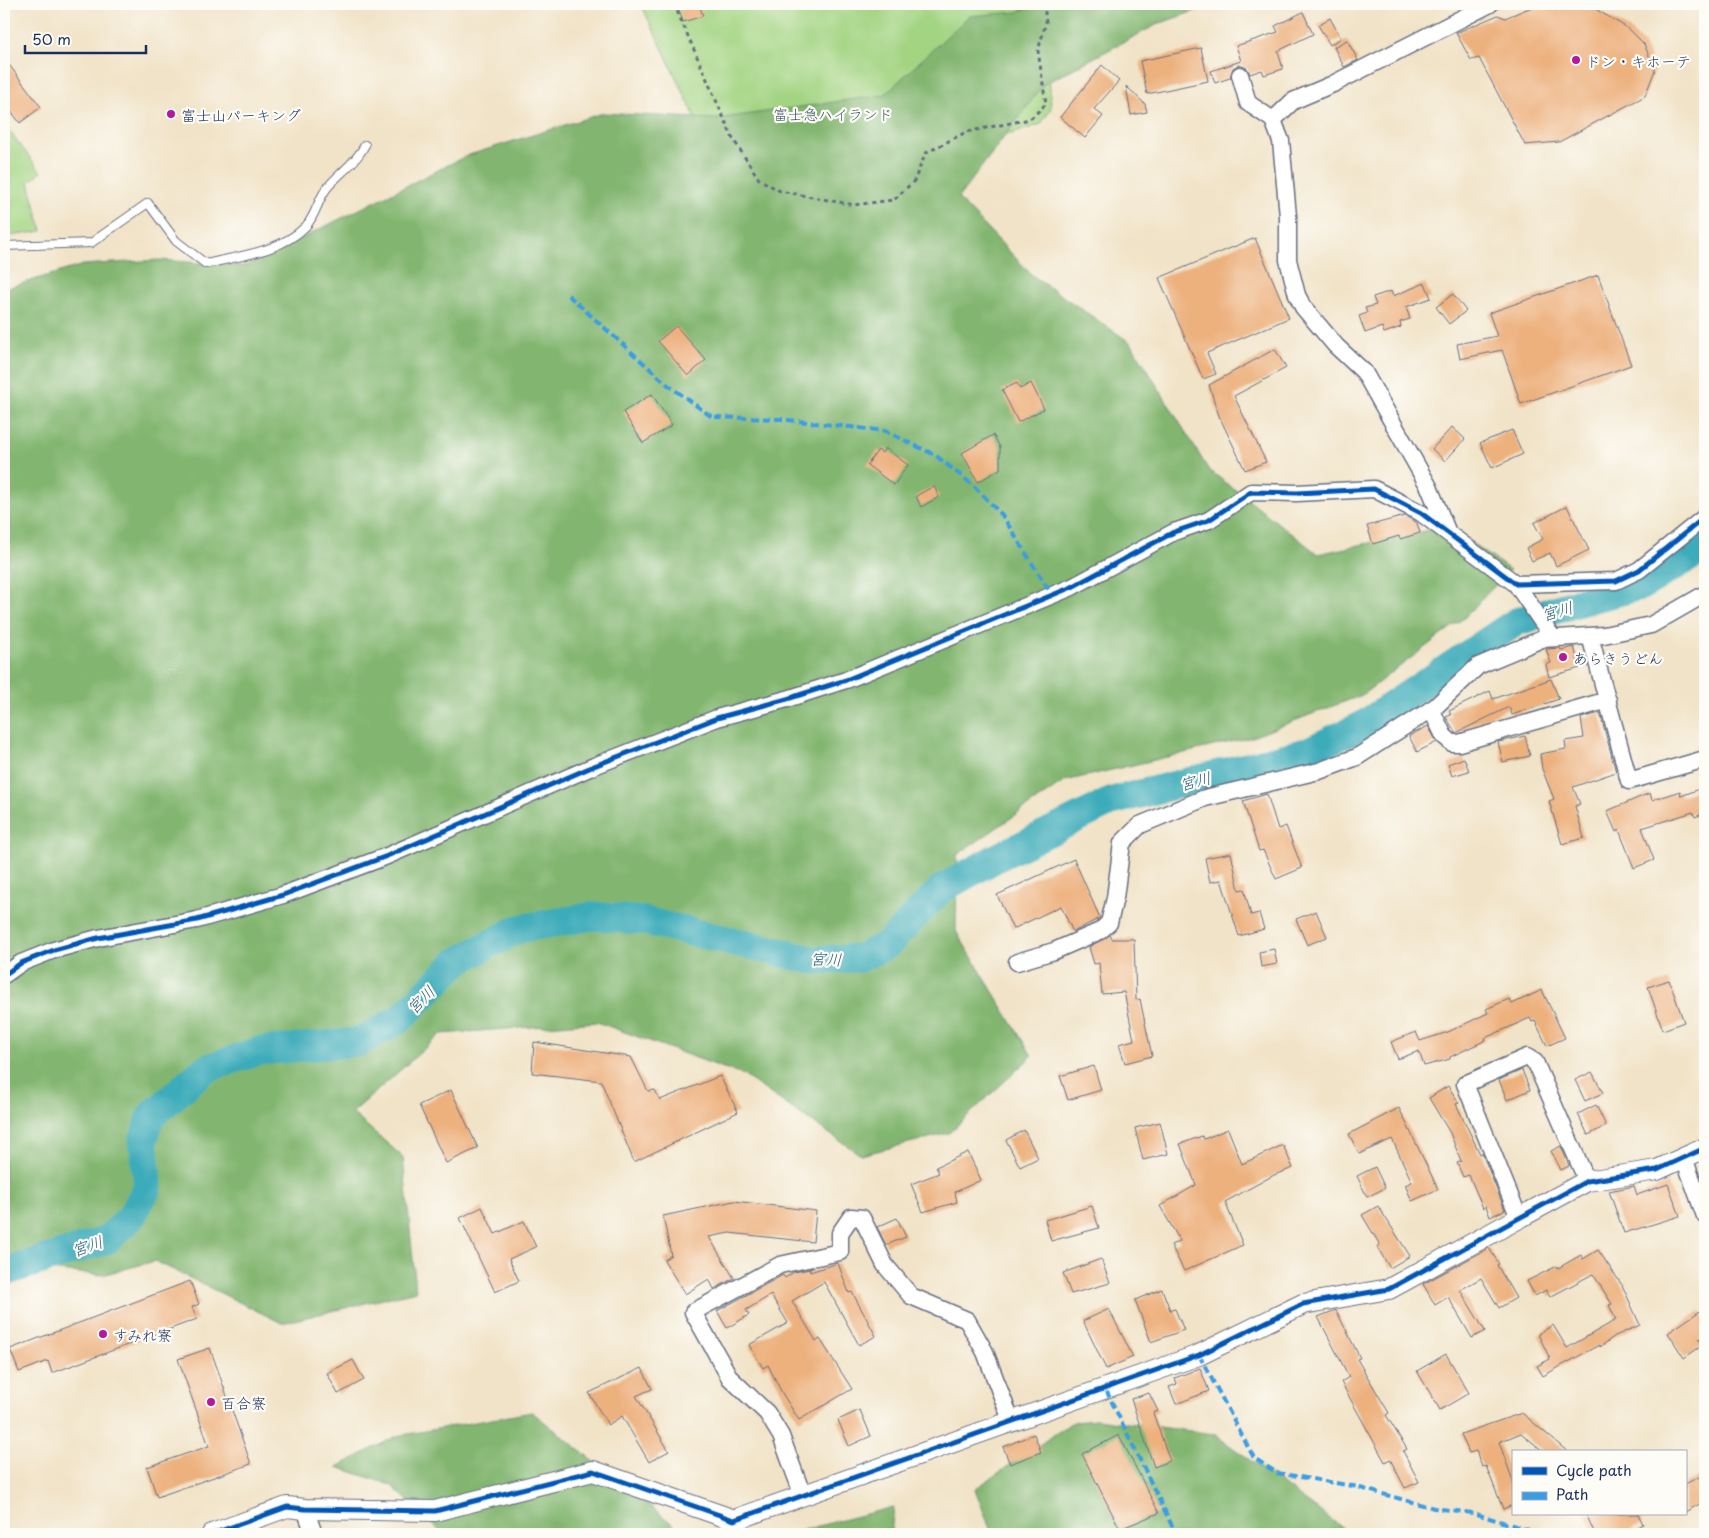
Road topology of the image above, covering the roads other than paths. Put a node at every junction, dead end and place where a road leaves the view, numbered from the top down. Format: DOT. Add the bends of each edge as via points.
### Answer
graph roads {
  1 [pos="1490,4"];
  2 [pos="1240,75"];
  3 [pos="1273,120"];
  4 [pos="364,145"];
  5 [pos="4,246"];
  6 [pos="1705,518"];
  7 [pos="1448,534"];
  8 [pos="1519,588"];
  9 [pos="1705,594"];
  10 [pos="1550,634"];
  11 [pos="1590,636"];
  12 [pos="1608,700"];
  13 [pos="1431,709"];
  14 [pos="1705,759"];
  15 [pos="1017,962"];
  16 [pos="4,975"];
  17 [pos="1705,1148"];
  18 [pos="1684,1158"];
  19 [pos="1587,1181"];
  20 [pos="1705,1216"];
  21 [pos="1519,1218"];
  22 [pos="1012,1423"];
  23 [pos="803,1496"];
  24 [pos="305,1510"];
  25 [pos="212,1534"];
  26 [pos="314,1534"];
  1 -- 3 [label="street" via="1293,101"];
  2 -- 3 [label="street" via="1248,103"];
  3 -- 7 [label="street" via="1281,141 1288,216 1288,260 1297,295 1303,307 1336,346 1364,372 1429,486"];
  4 -- 5 [label="lane" via="360,155 325,191 306,226 276,246 248,254 206,264 176,242 148,203 92,242"];
  6 -- 8 [label="street" via="1638,570 1616,581"];
  7 -- 8 [label="street"];
  7 -- 16 [label="street" via="1421,513 1374,489 1251,492 1209,520 1174,532 1072,587 846,680 717,718 594,766 387,856 283,895 197,920 98,938 54,950 21,963"];
  8 -- 10 [label="street"];
  9 -- 11 [label="street" via="1651,625"];
  10 -- 11 [label="street"];
  10 -- 13 [label="street" via="1478,666"];
  11 -- 12 [label="street"];
  12 -- 13 [label="street" via="1459,743 1452,743 1444,736"];
  12 -- 14 [label="street" via="1629,781"];
  13 -- 15 [label="street" via="1357,757 1318,771 1205,798 1140,825 1122,843 1109,923 1100,931 1054,951"];
  17 -- 18 [label="street"];
  18 -- 19 [label="street" via="1658,1170"];
  18 -- 20 [label="street"];
  19 -- 21 [label="street"];
  19 -- 21 [label="street" via="1535,1062 1527,1057 1465,1084"];
  21 -- 22 [label="street" via="1388,1289 1303,1304 1199,1355"];
  22 -- 23 [label="street"];
  22 -- 23 [label="street" via="968,1320 911,1296 885,1265 862,1218 851,1217 840,1233 840,1252 780,1265 694,1312 730,1378 767,1413 781,1436"];
  23 -- 24 [label="street" via="734,1520 593,1471 435,1512"];
  24 -- 25 [label="street" via="287,1507"];
  24 -- 26 [label="street"];
}
